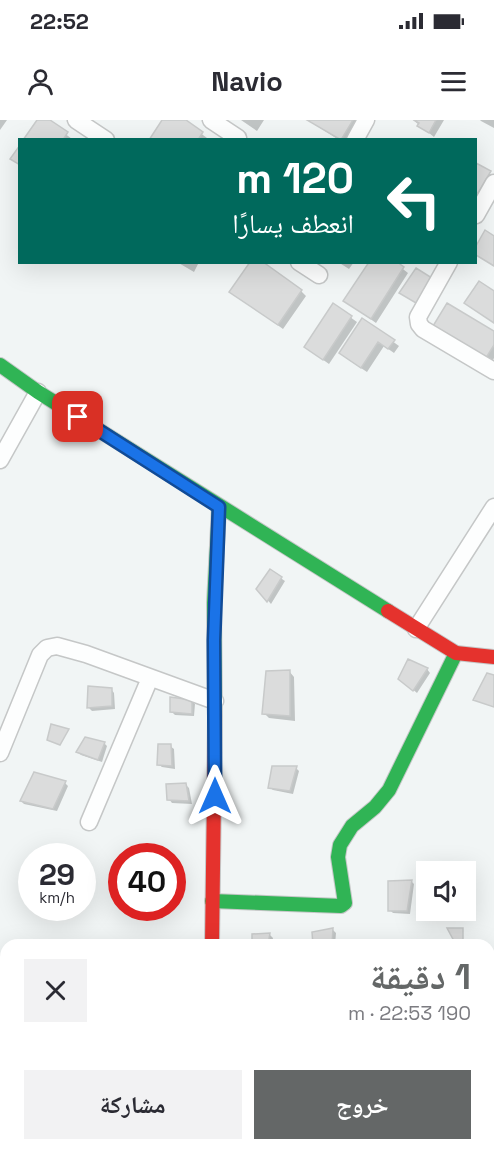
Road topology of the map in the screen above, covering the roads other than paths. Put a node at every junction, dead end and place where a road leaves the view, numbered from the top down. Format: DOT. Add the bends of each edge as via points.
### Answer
graph roads {
  1 [pos="76,120"];
  2 [pos="211,120"];
  3 [pos="366,120"];
  4 [pos="103,138"];
  5 [pos="238,138"];
  6 [pos="356,138"];
  7 [pos="494,183"];
  8 [pos="477,213"];
  9 [pos="302,264"];
  10 [pos="448,264"];
  11 [pos="319,275"];
  12 [pos="0,365"];
  13 [pos="494,371"];
  14 [pos="38,392"];
  15 [pos="0,460"];
  16 [pos="219,507"];
  17 [pos="494,507"];
  18 [pos="416,629"];
  19 [pos="456,653"];
  20 [pos="494,657"];
  21 [pos="150,678"];
  22 [pos="215,701"];
  23 [pos="0,753"];
  24 [pos="89,822"];
  25 [pos="212,901"];
  26 [pos="212,939"];
  1 -- 4 [label="street"];
  2 -- 5 [label="street"];
  3 -- 6 [label="street"];
  7 -- 8 [label="street"];
  9 -- 11 [label="street"];
  10 -- 13 [label="street" via="418,317 418,324"];
  12 -- 14 [label="street"];
  14 -- 15 [label="street"];
  14 -- 16 [label="street"];
  16 -- 18 [label="street"];
  16 -- 22 [label="street" via="214,603"];
  17 -- 18 [label="street"];
  18 -- 19 [label="street"];
  19 -- 20 [label="street"];
  19 -- 25 [label="street" via="389,790 352,826 340,845 338,857 345,903 341,906"];
  21 -- 22 [label="street"];
  21 -- 23 [label="street" via="86,654 57,646 47,648 40,655"];
  21 -- 24 [label="street"];
  22 -- 25 [label="street"];
  25 -- 26 [label="street"];
}
